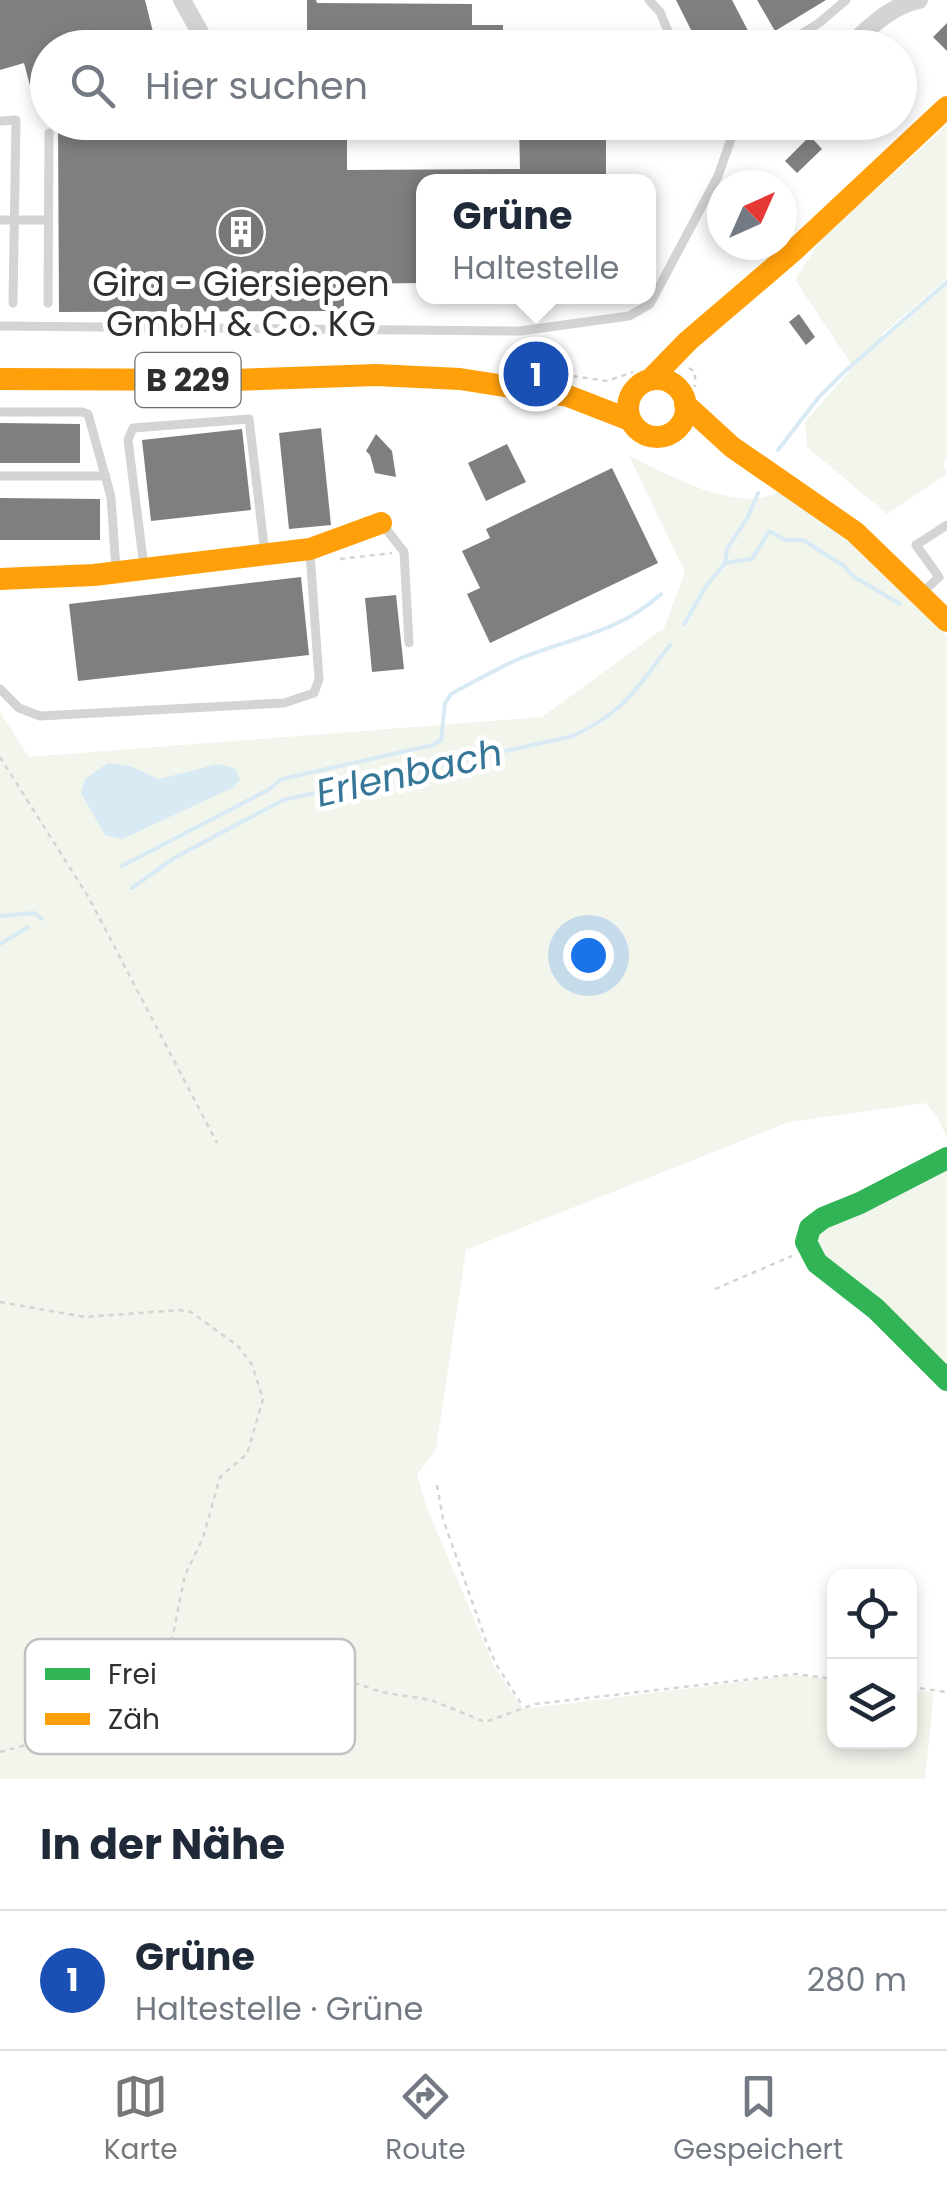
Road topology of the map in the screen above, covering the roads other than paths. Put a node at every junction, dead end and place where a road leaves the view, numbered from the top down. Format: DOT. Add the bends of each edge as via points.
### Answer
graph roads {
  1 [pos="182,0"];
  2 [pos="649,0"];
  3 [pos="846,0"];
  4 [pos="919,0"];
  5 [pos="197,30"];
  6 [pos="668,30"];
  7 [pos="808,30"];
  8 [pos="867,30"];
  9 [pos="947,107"];
  10 [pos="0,120"];
  11 [pos="917,135"];
  12 [pos="49,140"];
  13 [pos="731,140"];
  14 [pos="912,140"];
  15 [pos="0,220"];
  16 [pos="14,220"];
  17 [pos="48,220"];
  18 [pos="656,293"];
  19 [pos="13,303"];
  20 [pos="48,303"];
  21 [pos="650,304"];
  22 [pos="0,326"];
  23 [pos="709,326"];
  24 [pos="0,379"];
  25 [pos="643,384"];
  26 [pos="568,396"];
  27 [pos="683,398"];
  28 [pos="0,412"];
  29 [pos="630,420"];
  30 [pos="672,433"];
  31 [pos="742,454"];
  32 [pos="0,476"];
  33 [pos="106,476"];
  34 [pos="382,522"];
  35 [pos="947,524"];
  36 [pos="310,550"];
  37 [pos="266,556"];
  38 [pos="145,570"];
  39 [pos="116,572"];
  40 [pos="0,580"];
  41 [pos="922,593"];
  42 [pos="947,620"];
  43 [pos="410,642"];
  44 [pos="0,689"];
  45 [pos="947,1158"];
  46 [pos="947,1380"];
  1 -- 5 [label="street"];
  2 -- 6 [label="lane"];
  3 -- 7 [label="lane"];
  4 -- 8 [label="street"];
  9 -- 11 [label="main road"];
  10 -- 16 [label="lane" via="16,120"];
  12 -- 17 [label="lane"];
  13 -- 18 [label="lane"];
  14 -- 23 [label="main road"];
  15 -- 16 [label="lane"];
  16 -- 17 [label="lane"];
  16 -- 19 [label="lane"];
  17 -- 20 [label="lane"];
  21 -- 22 [label="lane" via="629,316 520,330"];
  23 -- 25 [label="main road"];
  23 -- 27 [label="main road" via="687,367"];
  24 -- 26 [label="main road, B 229" via="405,376"];
  25 -- 26 [label="main road, B 229"];
  25 -- 27 [label="main road" via="668,382"];
  25 -- 29 [label="main road" via="628,404"];
  26 -- 29 [label="main road, B 229"];
  27 -- 30 [label="main road" via="683,420"];
  27 -- 31 [label="main road"];
  28 -- 33 [label="lane" via="88,414"];
  29 -- 30 [label="main road" via="645,434"];
  30 -- 31 [label="main road"];
  31 -- 41 [label="main road" via="838,519"];
  32 -- 33 [label="lane"];
  33 -- 39 [label="lane"];
  34 -- 36 [label="main road"];
  34 -- 43 [label="lane" via="404,552"];
  35 -- 41 [label="lane" via="916,545 939,577"];
  36 -- 37 [label="main road"];
  36 -- 44 [label="lane" via="319,680 302,699 40,716 19,708"];
  37 -- 38 [label="main road"];
  37 -- 38 [label="lane" via="249,418 134,428 128,440"];
  38 -- 39 [label="main road"];
  39 -- 40 [label="main road"];
  41 -- 42 [label="main road"];
  45 -- 46 [label="main road" via="816,1222 806,1235 817,1264 889,1321"];
}
